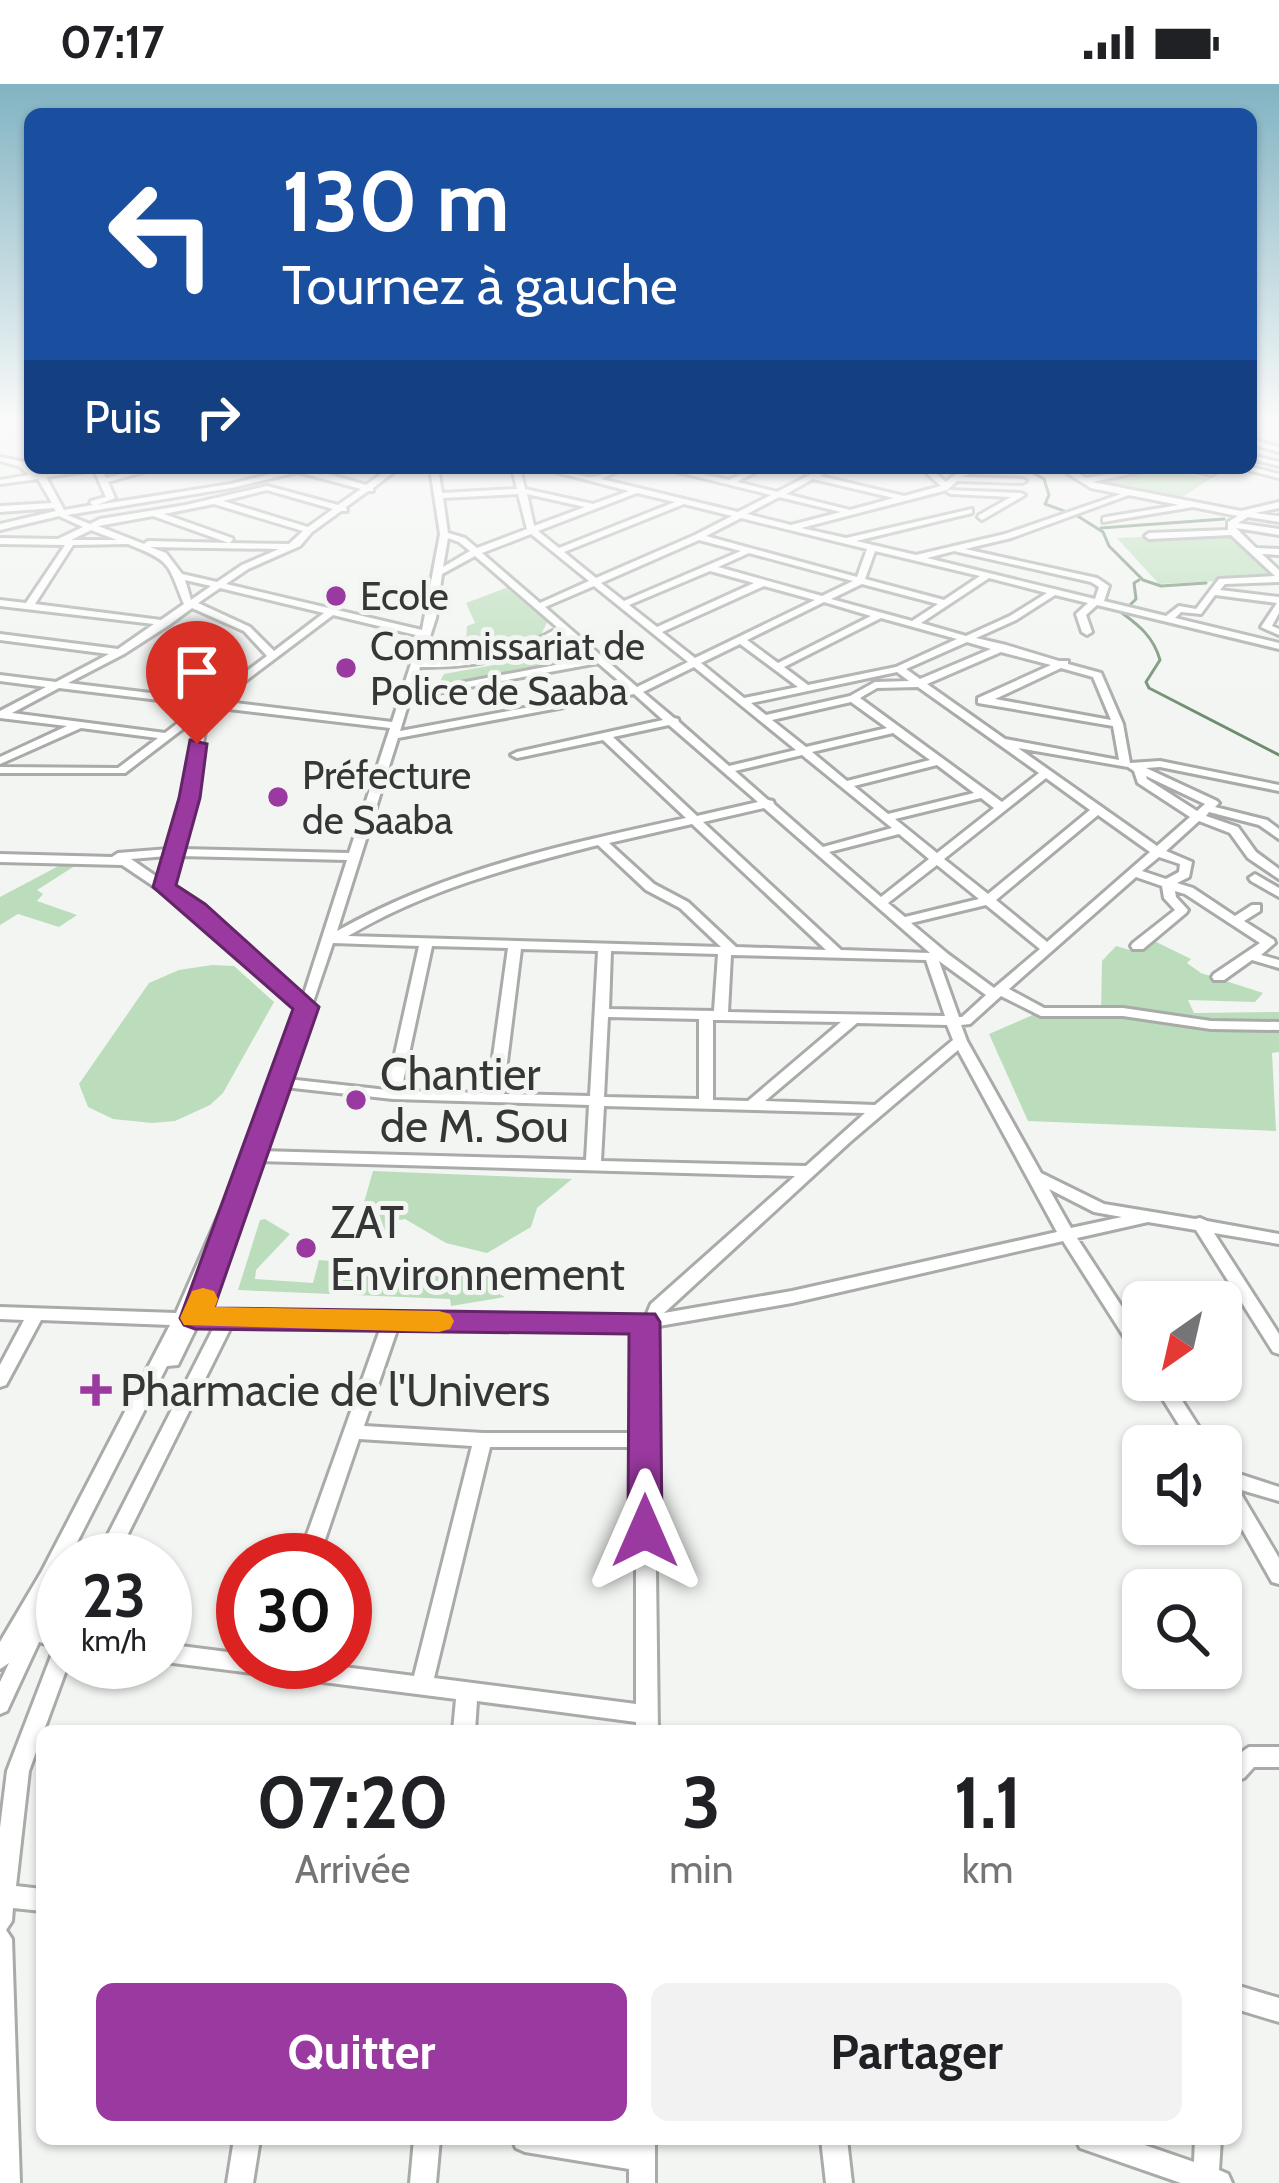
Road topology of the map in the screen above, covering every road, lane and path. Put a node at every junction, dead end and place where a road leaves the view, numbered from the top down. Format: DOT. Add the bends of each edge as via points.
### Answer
graph roads {
  1 [pos="39,520"];
  2 [pos="77,520"];
  3 [pos="89,520"];
  4 [pos="118,520"];
  5 [pos="172,520"];
  6 [pos="275,520"];
  7 [pos="325,520"];
  8 [pos="442,520"];
  9 [pos="529,520"];
  10 [pos="558,520"];
  11 [pos="637,520"];
  12 [pos="734,520"];
  13 [pos="757,520"];
  14 [pos="760,520"];
  15 [pos="820,520"];
  16 [pos="932,520"];
  17 [pos="984,520"];
  18 [pos="1054,520"];
  19 [pos="1239,520"];
  20 [pos="86,525"];
  21 [pos="793,527"];
  22 [pos="1232,529"];
  23 [pos="309,530"];
  24 [pos="531,530"];
  25 [pos="1279,532"];
  26 [pos="444,534"];
  27 [pos="1148,536"];
  28 [pos="698,537"];
  29 [pos="1003,538"];
  30 [pos="2,539"];
  31 [pos="848,540"];
  32 [pos="65,543"];
  33 [pos="132,544"];
  34 [pos="244,545"];
  35 [pos="295,546"];
  36 [pos="952,548"];
  37 [pos="871,550"];
  38 [pos="1255,551"];
  39 [pos="476,552"];
  40 [pos="557,552"];
  41 [pos="746,552"];
  42 [pos="1279,552"];
  43 [pos="919,557"];
  44 [pos="1265,561"];
  45 [pos="1279,561"];
  46 [pos="710,568"];
  47 [pos="442,572"];
  48 [pos="179,576"];
  49 [pos="986,576"];
  50 [pos="1279,577"];
  51 [pos="592,580"];
  52 [pos="860,581"];
  53 [pos="764,582"];
  54 [pos="214,585"];
  55 [pos="1213,592"];
  56 [pos="1051,594"];
  57 [pos="825,598"];
  58 [pos="0,599"];
  59 [pos="32,602"];
  60 [pos="1096,602"];
  61 [pos="945,603"];
  62 [pos="624,604"];
  63 [pos="191,605"];
  64 [pos="540,606"];
  65 [pos="1124,608"];
  66 [pos="1278,610"];
  67 [pos="331,612"];
  68 [pos="882,614"];
  69 [pos="1170,617"];
  70 [pos="166,623"];
  71 [pos="915,623"];
  72 [pos="565,628"];
  73 [pos="656,631"];
  74 [pos="1087,632"];
  75 [pos="1279,632"];
  76 [pos="426,634"];
  77 [pos="0,637"];
  78 [pos="970,638"];
  79 [pos="739,639"];
  80 [pos="1279,644"];
  81 [pos="1003,646"];
  82 [pos="120,652"];
  83 [pos="273,656"];
  84 [pos="602,659"];
  85 [pos="693,663"];
  86 [pos="1064,663"];
  87 [pos="417,664"];
  88 [pos="777,667"];
  89 [pos="899,669"];
  90 [pos="861,677"];
  91 [pos="0,678"];
  92 [pos="918,684"];
  93 [pos="60,686"];
  94 [pos="874,686"];
  95 [pos="806,688"];
  96 [pos="638,690"];
  97 [pos="406,696"];
  98 [pos="853,698"];
  99 [pos="982,700"];
  100 [pos="742,701"];
  101 [pos="208,708"];
  102 [pos="958,712"];
  103 [pos="1,715"];
  104 [pos="765,718"];
  105 [pos="674,721"];
  106 [pos="1118,724"];
  107 [pos="79,725"];
  108 [pos="896,729"];
  109 [pos="395,731"];
  110 [pos="604,735"];
  111 [pos="166,736"];
  112 [pos="1002,742"];
  113 [pos="806,750"];
  114 [pos="517,755"];
  115 [pos="940,761"];
  116 [pos="0,766"];
  117 [pos="1133,767"];
  118 [pos="730,769"];
  119 [pos="1046,773"];
  120 [pos="847,784"];
  121 [pos="1279,788"];
  122 [pos="982,794"];
  123 [pos="769,803"];
  124 [pos="1002,808"];
  125 [pos="1098,809"];
  126 [pos="1203,813"];
  127 [pos="890,817"];
  128 [pos="696,821"];
  129 [pos="903,829"];
  130 [pos="1279,835"];
  131 [pos="603,844"];
  132 [pos="824,850"];
  133 [pos="172,852"];
  134 [pos="1156,852"];
  135 [pos="937,856"];
  136 [pos="355,857"];
  137 [pos="0,858"];
  138 [pos="109,858"];
  139 [pos="1135,873"];
  140 [pos="1279,875"];
  141 [pos="1255,878"];
  142 [pos="1168,884"];
  143 [pos="164,887"];
  144 [pos="1279,893"];
  145 [pos="989,900"];
  146 [pos="883,901"];
  147 [pos="1256,908"];
  148 [pos="904,921"];
  149 [pos="1234,922"];
  150 [pos="331,939"];
  151 [pos="426,943"];
  152 [pos="515,946"];
  153 [pos="1138,946"];
  154 [pos="1047,947"];
  155 [pos="604,950"];
  156 [pos="729,952"];
  157 [pos="839,955"];
  158 [pos="1251,956"];
  159 [pos="937,957"];
  160 [pos="1279,964"];
  161 [pos="1220,977"];
  162 [pos="998,993"];
  163 [pos="306,1007"];
  164 [pos="603,1013"];
  165 [pos="713,1016"];
  166 [pos="852,1020"];
  167 [pos="955,1022"];
  168 [pos="1279,1026"];
  169 [pos="960,1041"];
  170 [pos="278,1082"];
  171 [pos="393,1095"];
  172 [pos="495,1097"];
  173 [pos="598,1100"];
  174 [pos="706,1102"];
  175 [pos="754,1103"];
  176 [pos="873,1109"];
  177 [pos="257,1156"];
  178 [pos="593,1166"];
  179 [pos="806,1171"];
  180 [pos="1034,1173"];
  181 [pos="1150,1216"];
  182 [pos="1200,1223"];
  183 [pos="1067,1235"];
  184 [pos="1279,1239"];
  185 [pos="0,1313"];
  186 [pos="36,1314"];
  187 [pos="189,1318"];
  188 [pos="392,1320"];
  189 [pos="1122,1320"];
  190 [pos="649,1321"];
  191 [pos="1270,1321"];
  192 [pos="225,1322"];
  193 [pos="1279,1348"];
  194 [pos="0,1381"];
  195 [pos="352,1432"];
  196 [pos="483,1440"];
  197 [pos="645,1440"];
  198 [pos="1242,1482"];
  199 [pos="1279,1494"];
  200 [pos="1242,1512"];
  201 [pos="82,1533"];
  202 [pos="119,1533"];
  203 [pos="317,1533"];
  204 [pos="1279,1576"];
  205 [pos="36,1605"];
  206 [pos="14,1634"];
  207 [pos="0,1660"];
  208 [pos="372,1677"];
  209 [pos="422,1684"];
  210 [pos="49,1689"];
  211 [pos="467,1691"];
  212 [pos="0,1706"];
  213 [pos="646,1722"];
  214 [pos="464,1725"];
  215 [pos="1279,1757"];
  216 [pos="1242,1764"];
  217 [pos="36,1901"];
  218 [pos="1,1908"];
  219 [pos="0,1940"];
  220 [pos="1242,1999"];
  221 [pos="1279,2010"];
  222 [pos="246,2145"];
  223 [pos="426,2145"];
  224 [pos="558,2145"];
  225 [pos="835,2145"];
  226 [pos="1107,2145"];
  227 [pos="1209,2145"];
  228 [pos="642,2160"];
  229 [pos="1212,2181"];
  230 [pos="7,2183"];
  231 [pos="240,2183"];
  232 [pos="423,2183"];
  233 [pos="839,2183"];
  1 -- 30 [label="street"];
  2 -- 20 [label="street"];
  3 -- 20 [label="street"];
  4 -- 20 [label="street"];
  5 -- 34 [label="street"];
  6 -- 23 [label="street"];
  7 -- 23 [label="street"];
  8 -- 26 [label="street"];
  9 -- 24 [label="street"];
  10 -- 24 [label="street"];
  11 -- 40 [label="street"];
  12 -- 28 [label="street"];
  13 -- 37 [label="street"];
  14 -- 21 [label="street"];
  15 -- 21 [label="street"];
  16 -- 31 [label="street"];
  17 -- 29 [label="street"];
  18 -- 29 [label="street"];
  19 -- 22 [label="street"];
  20 -- 32 [label="street"];
  20 -- 33 [label="street"];
  21 -- 31 [label="street"];
  22 -- 25 [label="street"];
  22 -- 27 [label="street"];
  22 -- 38 [label="street"];
  23 -- 35 [label="street"];
  24 -- 39 [label="street"];
  24 -- 40 [label="street"];
  26 -- 39 [label="street"];
  26 -- 47 [label="street"];
  28 -- 41 [label="street"];
  28 -- 51 [label="street"];
  29 -- 36 [label="street"];
  30 -- 32 [label="street"];
  31 -- 43 [label="street"];
  32 -- 33 [label="street"];
  32 -- 59 [label="street"];
  33 -- 34 [label="street"];
  33 -- 48 [label="street" via="167,558"];
  34 -- 35 [label="street"];
  35 -- 54 [label="street"];
  36 -- 43 [label="street"];
  36 -- 60 [label="street" via="1094,580 1104,586"];
  37 -- 49 [label="street"];
  37 -- 52 [label="street"];
  38 -- 42 [label="street"];
  38 -- 44 [label="street"];
  39 -- 47 [label="street"];
  39 -- 64 [label="street"];
  40 -- 51 [label="street"];
  41 -- 46 [label="street"];
  41 -- 52 [label="street"];
  43 -- 49 [label="street"];
  44 -- 45 [label="street"];
  44 -- 50 [label="street"];
  46 -- 53 [label="street"];
  46 -- 62 [label="street"];
  47 -- 76 [label="street"];
  48 -- 54 [label="street"];
  48 -- 63 [label="street"];
  49 -- 56 [label="street"];
  49 -- 60 [label="street"];
  49 -- 61 [label="street"];
  50 -- 55 [label="street" via="1222,581"];
  51 -- 62 [label="street"];
  51 -- 64 [label="street"];
  52 -- 57 [label="street"];
  52 -- 61 [label="street"];
  53 -- 57 [label="street"];
  53 -- 73 [label="street"];
  54 -- 63 [label="street"];
  54 -- 67 [label="street"];
  55 -- 66 [label="street"];
  55 -- 69 [label="street" via="1198,612 1180,609"];
  56 -- 60 [label="street"];
  56 -- 78 [label="street"];
  57 -- 68 [label="street"];
  57 -- 79 [label="street"];
  58 -- 59 [label="street"];
  59 -- 70 [label="street"];
  60 -- 65 [label="street"];
  60 -- 74 [label="street" via="1081,614"];
  61 -- 71 [label="street"];
  62 -- 73 [label="street"];
  63 -- 70 [label="street"];
  63 -- 83 [label="street" via="244,628"];
  64 -- 72 [label="street"];
  65 -- 69 [label="street"];
  65 -- 80 [label="street"];
  66 -- 75 [label="street" via="1266,627"];
  67 -- 76 [label="street"];
  67 -- 83 [label="street"];
  68 -- 71 [label="street"];
  68 -- 88 [label="street"];
  69 -- 80 [label="street"];
  70 -- 82 [label="street"];
  71 -- 78 [label="street"];
  72 -- 84 [label="street"];
  72 -- 87 [label="street" via="487,659"];
  73 -- 85 [label="street"];
  76 -- 87 [label="street"];
  77 -- 82 [label="street"];
  78 -- 81 [label="street"];
  78 -- 89 [label="street"];
  79 -- 85 [label="street"];
  79 -- 88 [label="street"];
  81 -- 86 [label="street"];
  81 -- 92 [label="street"];
  82 -- 93 [label="street"];
  83 -- 101 [label="street"];
  84 -- 96 [label="street"];
  84 -- 97 [label="street"];
  85 -- 96 [label="street"];
  85 -- 100 [label="street"];
  86 -- 99 [label="street"];
  86 -- 106 [label="street" via="1098,676"];
  87 -- 97 [label="street"];
  88 -- 95 [label="street"];
  89 -- 90 [label="street"];
  89 -- 92 [label="street"];
  90 -- 94 [label="street"];
  90 -- 95 [label="street"];
  91 -- 93 [label="street"];
  92 -- 94 [label="street"];
  92 -- 102 [label="street"];
  93 -- 101 [label="street"];
  93 -- 103 [label="street"];
  94 -- 98 [label="street"];
  95 -- 100 [label="street"];
  96 -- 105 [label="street"];
  96 -- 109 [label="street"];
  97 -- 109 [label="street"];
  98 -- 104 [label="street"];
  98 -- 108 [label="street"];
  99 -- 102 [label="street"];
  99 -- 106 [label="street"];
  100 -- 104 [label="street"];
  101 -- 109 [label="street"];
  101 -- 111 [label="street"];
  101 -- 133 [label="street"];
  102 -- 112 [label="street"];
  103 -- 107 [label="street"];
  104 -- 113 [label="street"];
  105 -- 110 [label="street"];
  105 -- 118 [label="street"];
  106 -- 117 [label="street"];
  107 -- 111 [label="street"];
  107 -- 116 [label="street"];
  108 -- 113 [label="street"];
  108 -- 115 [label="street"];
  109 -- 136 [label="street"];
  110 -- 114 [label="street"];
  110 -- 128 [label="street"];
  111 -- 116 [label="street" via="121,771"];
  112 -- 117 [label="street"];
  112 -- 119 [label="street"];
  113 -- 118 [label="street"];
  113 -- 120 [label="street"];
  115 -- 120 [label="street"];
  115 -- 122 [label="street"];
  117 -- 121 [label="street" via="1160,764"];
  117 -- 126 [label="street"];
  117 -- 126 [label="street" via="1213,801"];
  118 -- 123 [label="street"];
  119 -- 124 [label="street"];
  119 -- 125 [label="street"];
  120 -- 127 [label="street"];
  122 -- 124 [label="street"];
  122 -- 127 [label="street"];
  123 -- 128 [label="street"];
  123 -- 132 [label="street"];
  124 -- 135 [label="street"];
  125 -- 134 [label="street"];
  125 -- 145 [label="street"];
  126 -- 130 [label="street" via="1263,821"];
  126 -- 134 [label="street"];
  126 -- 140 [label="street" via="1234,830"];
  127 -- 129 [label="street"];
  128 -- 131 [label="street"];
  128 -- 157 [label="street"];
  129 -- 132 [label="street"];
  129 -- 135 [label="street"];
  131 -- 150 [label="street" via="424,895"];
  131 -- 156 [label="street" via="650,887 685,905"];
  132 -- 146 [label="street"];
  133 -- 136 [label="street"];
  133 -- 138 [label="street"];
  133 -- 143 [label="street"];
  134 -- 139 [label="street"];
  134 -- 142 [label="street" via="1186,862 1185,874"];
  135 -- 145 [label="street"];
  135 -- 146 [label="street"];
  136 -- 150 [label="street"];
  137 -- 138 [label="street"];
  138 -- 143 [label="street"];
  139 -- 142 [label="street"];
  139 -- 154 [label="street"];
  141 -- 144 [label="street"];
  142 -- 149 [label="street"];
  142 -- 153 [label="street" via="1182,910"];
  143 -- 163 [label="street"];
  145 -- 148 [label="street"];
  145 -- 154 [label="street"];
  146 -- 148 [label="street"];
  147 -- 149 [label="street"];
  148 -- 159 [label="street"];
  149 -- 158 [label="street" via="1269,943"];
  150 -- 151 [label="street"];
  150 -- 163 [label="street"];
  151 -- 152 [label="street"];
  151 -- 171 [label="street"];
  152 -- 155 [label="street"];
  152 -- 172 [label="street"];
  154 -- 162 [label="street"];
  155 -- 156 [label="street"];
  155 -- 164 [label="street"];
  156 -- 157 [label="street"];
  156 -- 165 [label="street"];
  157 -- 159 [label="street"];
  158 -- 160 [label="street"];
  158 -- 161 [label="street"];
  159 -- 162 [label="street"];
  159 -- 167 [label="street"];
  162 -- 167 [label="street"];
  162 -- 168 [label="street" via="1041,1012"];
  163 -- 170 [label="street"];
  164 -- 165 [label="street"];
  164 -- 173 [label="street"];
  165 -- 166 [label="street"];
  165 -- 174 [label="street"];
  166 -- 167 [label="street"];
  166 -- 175 [label="street"];
  167 -- 169 [label="street"];
  169 -- 176 [label="street"];
  169 -- 180 [label="street"];
  170 -- 171 [label="street"];
  170 -- 177 [label="street"];
  170 -- 187 [label="street"];
  171 -- 172 [label="street"];
  172 -- 173 [label="street"];
  173 -- 174 [label="street"];
  173 -- 178 [label="street"];
  174 -- 175 [label="street"];
  175 -- 176 [label="street"];
  176 -- 179 [label="street"];
  177 -- 178 [label="street"];
  177 -- 187 [label="street"];
  178 -- 179 [label="street"];
  179 -- 190 [label="street"];
  180 -- 181 [label="street" via="1100,1208"];
  180 -- 183 [label="street"];
  181 -- 182 [label="street"];
  181 -- 183 [label="street"];
  182 -- 184 [label="street"];
  182 -- 191 [label="street"];
  183 -- 189 [label="street"];
  183 -- 190 [label="street"];
  185 -- 186 [label="street"];
  186 -- 187 [label="street"];
  186 -- 194 [label="street"];
  187 -- 192 [label="street"];
  187 -- 201 [label="street"];
  187 -- 206 [label="street"];
  188 -- 190 [label="street"];
  188 -- 192 [label="street"];
  188 -- 195 [label="street"];
  190 -- 197 [label="street"];
  191 -- 193 [label="street"];
  192 -- 202 [label="street"];
  195 -- 196 [label="street"];
  195 -- 203 [label="street"];
  196 -- 197 [label="street"];
  196 -- 209 [label="street"];
  197 -- 213 [label="street"];
  198 -- 199 [label="street"];
  200 -- 204 [label="street"];
  205 -- 206 [label="street"];
  206 -- 207 [label="street"];
  206 -- 212 [label="street"];
  208 -- 209 [label="street"];
  209 -- 211 [label="street"];
  210 -- 218 [label="street" via="18,1771"];
  211 -- 213 [label="street"];
  211 -- 214 [label="street"];
  215 -- 216 [label="street" via="1249,1756"];
  217 -- 218 [label="street"];
  219 -- 230 [label="street"];
  220 -- 221 [label="street"];
  222 -- 231 [label="street"];
  223 -- 232 [label="street"];
  224 -- 228 [label="street"];
  225 -- 233 [label="street"];
  226 -- 229 [label="street"];
  227 -- 229 [label="street"];
}
